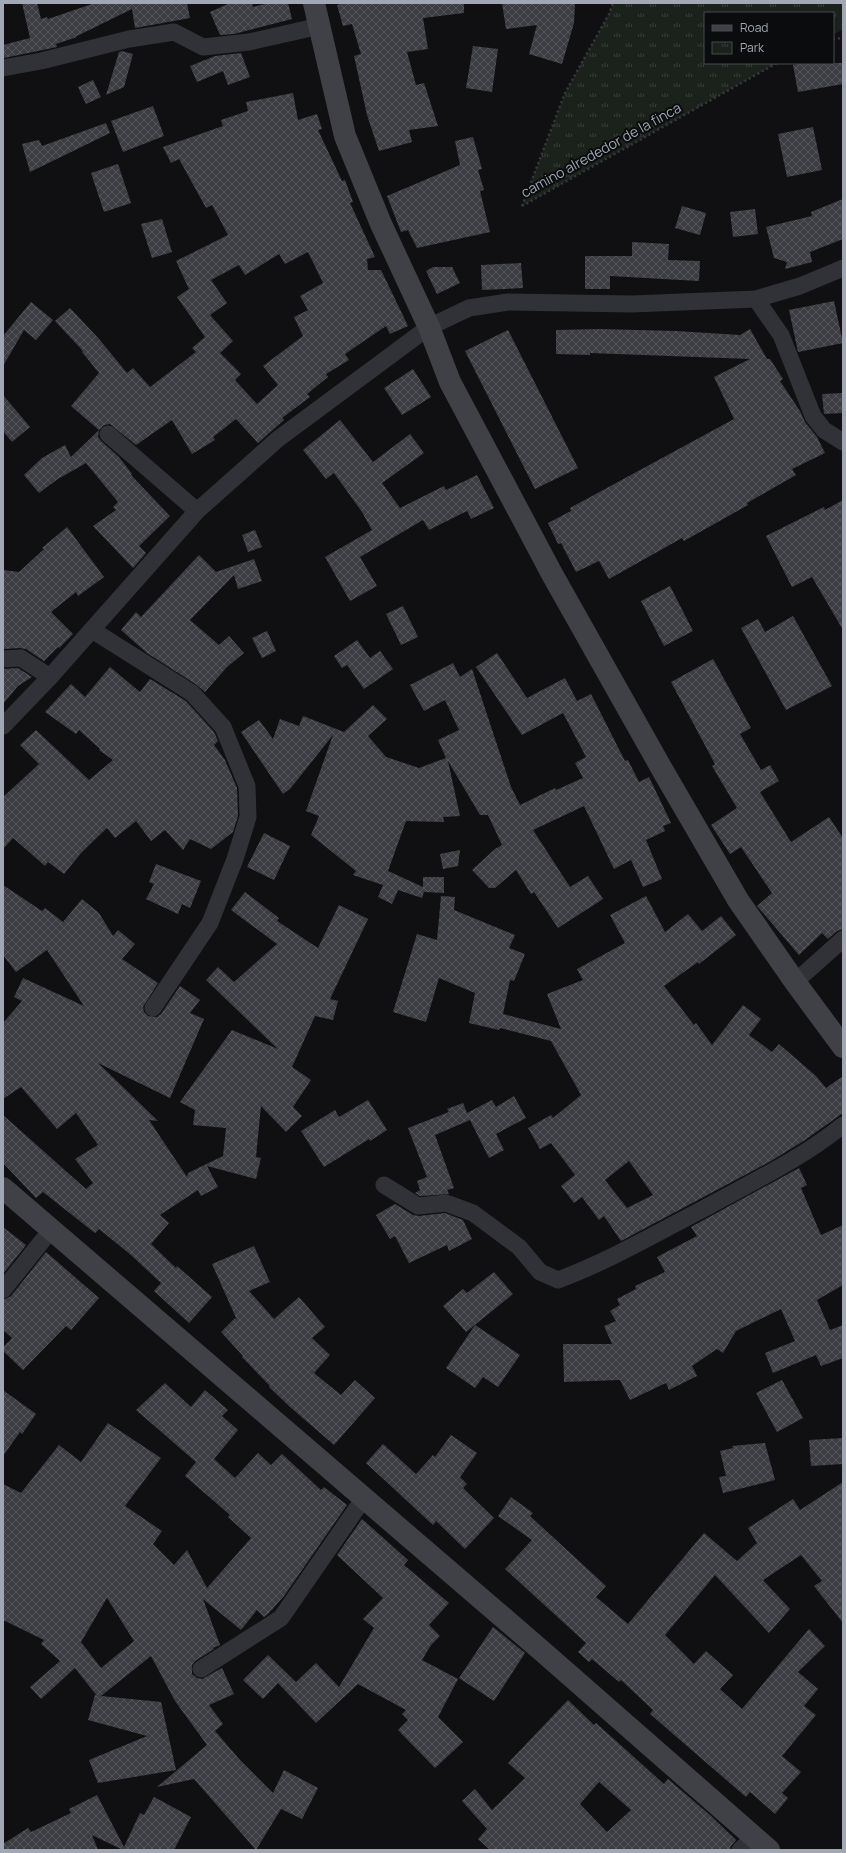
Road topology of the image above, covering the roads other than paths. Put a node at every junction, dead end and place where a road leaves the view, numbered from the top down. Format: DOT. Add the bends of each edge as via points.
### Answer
graph roads {
  1 [pos="314,3"];
  2 [pos="320,26"];
  3 [pos="3,68"];
  4 [pos="843,268"];
  5 [pos="756,299"];
  6 [pos="428,327"];
  7 [pos="108,434"];
  8 [pos="843,442"];
  9 [pos="197,512"];
  10 [pos="92,630"];
  11 [pos="3,659"];
  12 [pos="50,677"];
  13 [pos="3,726"];
  14 [pos="843,939"];
  15 [pos="795,982"];
  16 [pos="153,1008"];
  17 [pos="843,1047"];
  18 [pos="843,1125"];
  19 [pos="384,1185"];
  20 [pos="3,1188"];
  21 [pos="51,1230"];
  22 [pos="3,1290"];
  23 [pos="364,1498"];
  24 [pos="201,1669"];
  25 [pos="754,1846"];
  1 -- 2 [label="street"];
  2 -- 3 [label="street" via="249,42 203,47 174,32 129,39"];
  2 -- 6 [label="street" via="346,136 381,224"];
  4 -- 5 [label="street" via="800,286"];
  5 -- 6 [label="street" via="632,304 508,302 469,308"];
  5 -- 8 [label="street" via="781,335 813,416 824,430"];
  6 -- 9 [label="street" via="278,439"];
  6 -- 15 [label="street" via="450,382 564,595 738,900"];
  7 -- 9 [label="street"];
  9 -- 10 [label="street"];
  10 -- 12 [label="street"];
  10 -- 16 [label="street" via="192,694 223,727 247,786 248,817 210,923"];
  11 -- 12 [label="street" via="21,658"];
  12 -- 13 [label="street"];
  14 -- 15 [label="street"];
  15 -- 17 [label="street"];
  18 -- 19 [label="street" via="783,1166 660,1232 582,1271 558,1280 540,1272 519,1247 474,1213 446,1203 418,1206"];
  20 -- 21 [label="street"];
  21 -- 22 [label="street"];
  21 -- 23 [label="street"];
  23 -- 24 [label="street" via="281,1618"];
  23 -- 25 [label="street" via="548,1656"];
}
